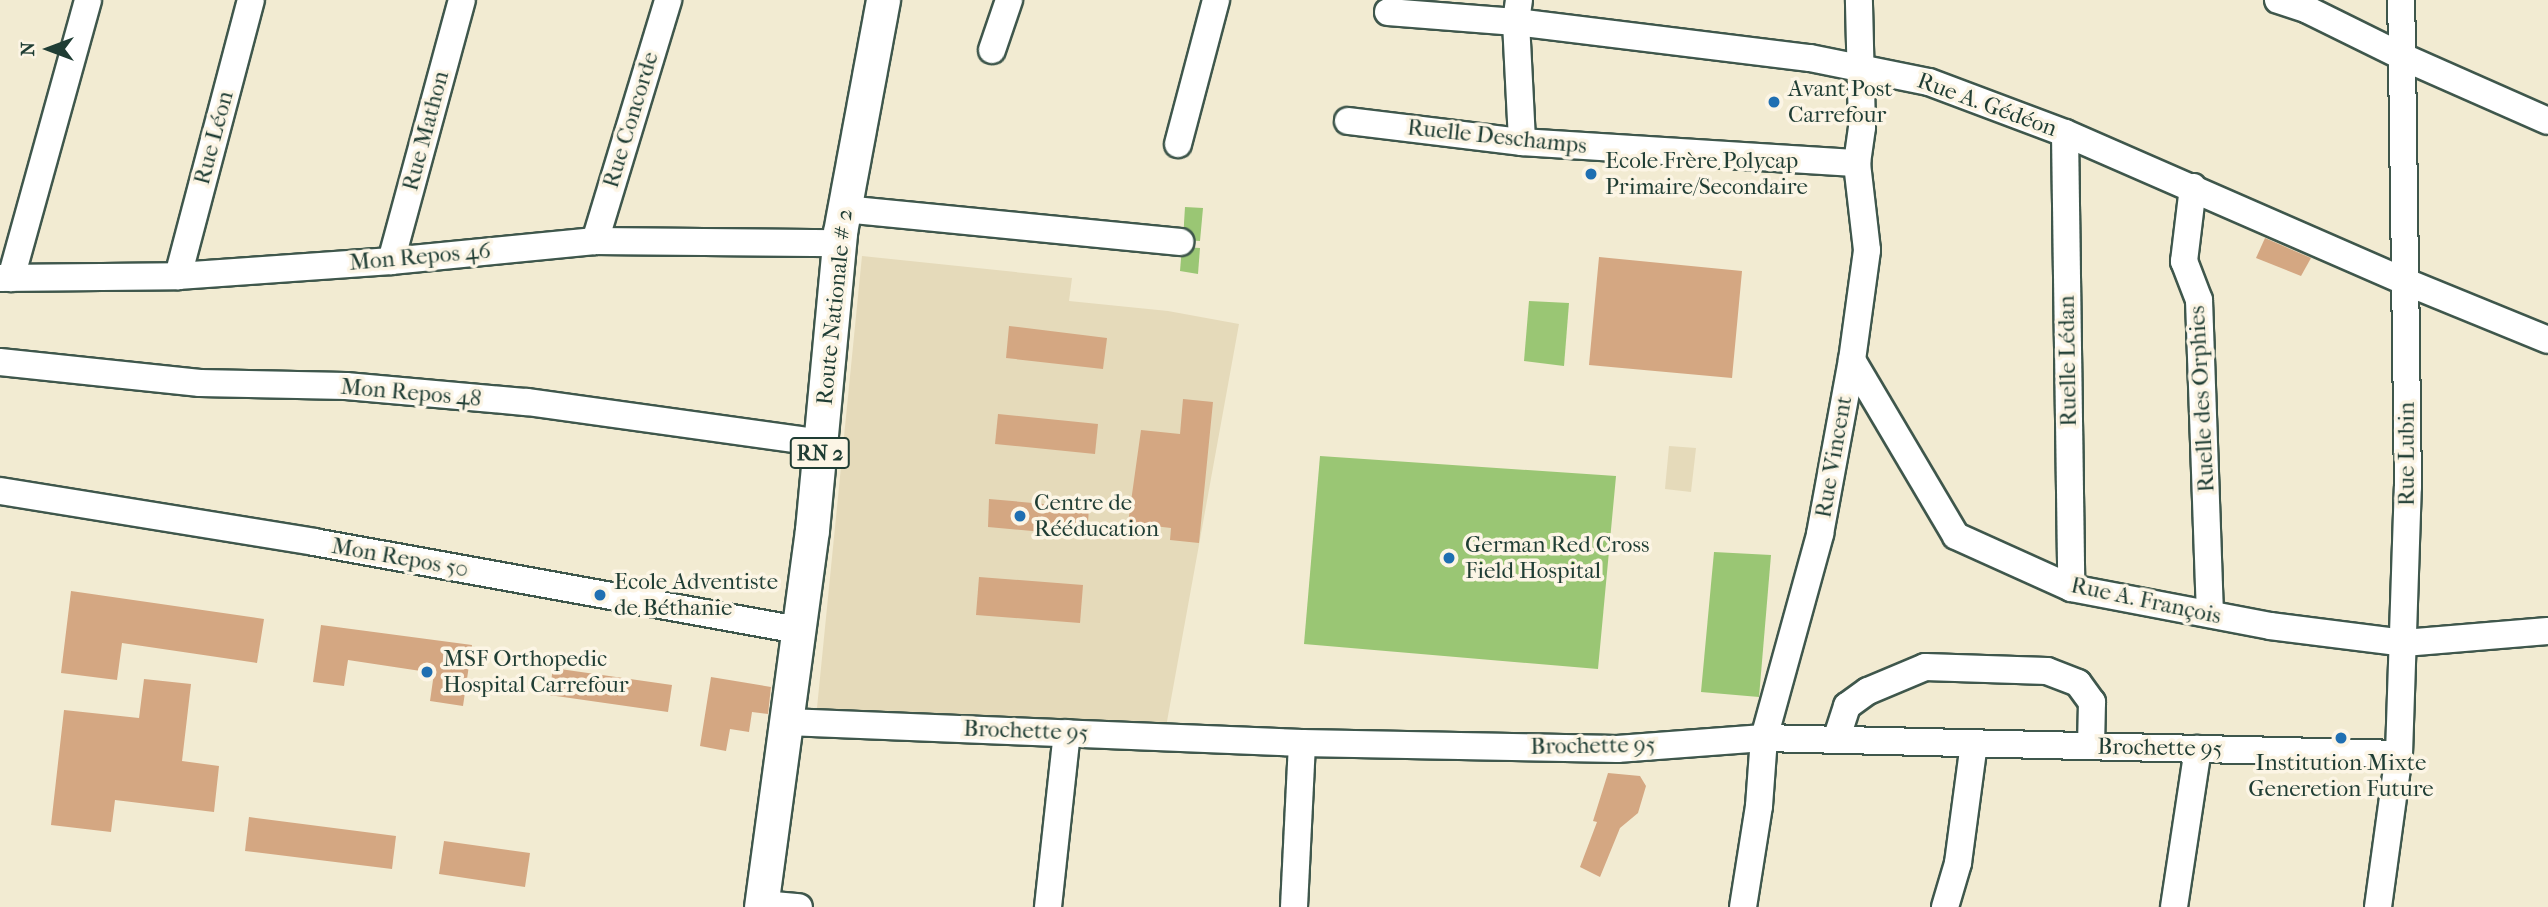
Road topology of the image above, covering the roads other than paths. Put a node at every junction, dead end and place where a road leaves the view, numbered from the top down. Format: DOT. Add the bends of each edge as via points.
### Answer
graph roads {
  1 [pos="88,0"];
  2 [pos="251,0"];
  3 [pos="462,0"];
  4 [pos="668,0"];
  5 [pos="883,0"];
  6 [pos="1009,0"];
  7 [pos="1216,0"];
  8 [pos="1859,0"];
  9 [pos="2278,0"];
  10 [pos="2401,0"];
  11 [pos="1517,11"];
  12 [pos="1388,12"];
  13 [pos="992,50"];
  14 [pos="2403,57"];
  15 [pos="1861,66"];
  16 [pos="1348,121"];
  17 [pos="2548,121"];
  18 [pos="2065,133"];
  19 [pos="1522,142"];
  20 [pos="1178,144"];
  21 [pos="1857,163"];
  22 [pos="2193,187"];
  23 [pos="844,209"];
  24 [pos="594,241"];
  25 [pos="1180,242"];
  26 [pos="840,243"];
  27 [pos="391,261"];
  28 [pos="178,276"];
  29 [pos="5,278"];
  30 [pos="2406,282"];
  31 [pos="2548,340"];
  32 [pos="1852,360"];
  33 [pos="0,362"];
  34 [pos="821,443"];
  35 [pos="0,491"];
  36 [pos="2071,588"];
  37 [pos="2210,614"];
  38 [pos="800,630"];
  39 [pos="2548,631"];
  40 [pos="2404,643"];
  41 [pos="787,722"];
  42 [pos="1067,733"];
  43 [pos="1764,738"];
  44 [pos="1836,740"];
  45 [pos="1302,743"];
  46 [pos="1974,743"];
  47 [pos="2091,746"];
  48 [pos="2198,749"];
  49 [pos="2399,754"];
  50 [pos="761,906"];
  51 [pos="799,907"];
  52 [pos="1048,907"];
  53 [pos="1294,907"];
  54 [pos="1743,907"];
  55 [pos="1945,907"];
  56 [pos="2174,907"];
  57 [pos="2378,907"];
  1 -- 29 [label="street"];
  2 -- 28 [label="street, Rue Léon"];
  3 -- 27 [label="street, Rue Mathon"];
  4 -- 24 [label="street, Rue Concorde"];
  5 -- 23 [label="main road, Route Nationale # 2 / RN 2"];
  6 -- 13 [label="street"];
  7 -- 20 [label="street"];
  8 -- 15 [label="street, Rue Vincent"];
  9 -- 14 [label="street"];
  10 -- 14 [label="street, Rue Lubin"];
  11 -- 12 [label="street, Rue A. Gédéon"];
  11 -- 15 [label="street, Rue A. Gédéon"];
  11 -- 19 [label="street"];
  14 -- 17 [label="street"];
  14 -- 30 [label="street, Rue Lubin"];
  15 -- 18 [label="street, Rue A. Gédéon" via="1929,82"];
  15 -- 21 [label="street, Rue Vincent" via="1862,127"];
  16 -- 19 [label="street, Ruelle Deschamps"];
  18 -- 22 [label="street, Rue A. Gédéon"];
  18 -- 36 [label="street, Ruelle Lédan"];
  19 -- 21 [label="street, Ruelle Deschamps"];
  21 -- 32 [label="street, Rue Vincent" via="1867,250"];
  22 -- 30 [label="street, Rue A. Gédéon"];
  22 -- 37 [label="street, Ruelle des Orphies" via="2183,261 2199,300"];
  23 -- 25 [label="street"];
  23 -- 26 [label="main road, Route Nationale # 2 / RN 2"];
  24 -- 26 [label="street, Mon Repos 46"];
  24 -- 27 [label="street, Mon Repos 46"];
  26 -- 34 [label="main road, Route Nationale # 2 / RN 2"];
  27 -- 28 [label="street, Mon Repos 46"];
  28 -- 29 [label="street, Mon Repos 46"];
  30 -- 31 [label="street, Rue A. Gédéon"];
  30 -- 40 [label="street, Rue Lubin"];
  32 -- 36 [label="street, Rue A. François" via="1956,536"];
  32 -- 43 [label="street, Rue Vincent" via="1820,534"];
  33 -- 34 [label="street, Mon Repos 48" via="200,383 346,386 527,402"];
  34 -- 38 [label="main road, Route Nationale # 2 / RN 2"];
  35 -- 38 [label="street, Mon Repos 50" via="314,542"];
  36 -- 37 [label="street, Rue A. François"];
  37 -- 40 [label="street, Rue A. François"];
  38 -- 41 [label="main road, Route Nationale # 2 / RN 2"];
  39 -- 40 [label="street, Rue A. François"];
  40 -- 49 [label="street, Rue Lubin"];
  41 -- 42 [label="street, Brochette 95"];
  41 -- 50 [label="main road, Route Nationale # 2 / RN 2"];
  42 -- 45 [label="street, Brochette 95"];
  42 -- 52 [label="street"];
  43 -- 44 [label="street, Brochette 95"];
  43 -- 45 [label="street, Brochette 95" via="1617,749"];
  43 -- 54 [label="street, Rue Vincent" via="1759,807"];
  44 -- 46 [label="street, Brochette 95"];
  44 -- 47 [label="street" via="1847,706 1868,691 1924,667 2047,671 2078,682 2092,702"];
  45 -- 53 [label="street"];
  46 -- 47 [label="street, Brochette 95"];
  46 -- 55 [label="street" via="1958,863"];
  47 -- 48 [label="street, Brochette 95"];
  48 -- 49 [label="street, Brochette 95"];
  48 -- 56 [label="street"];
  49 -- 57 [label="street, Rue Lubin"];
  50 -- 51 [label="street"];
}
